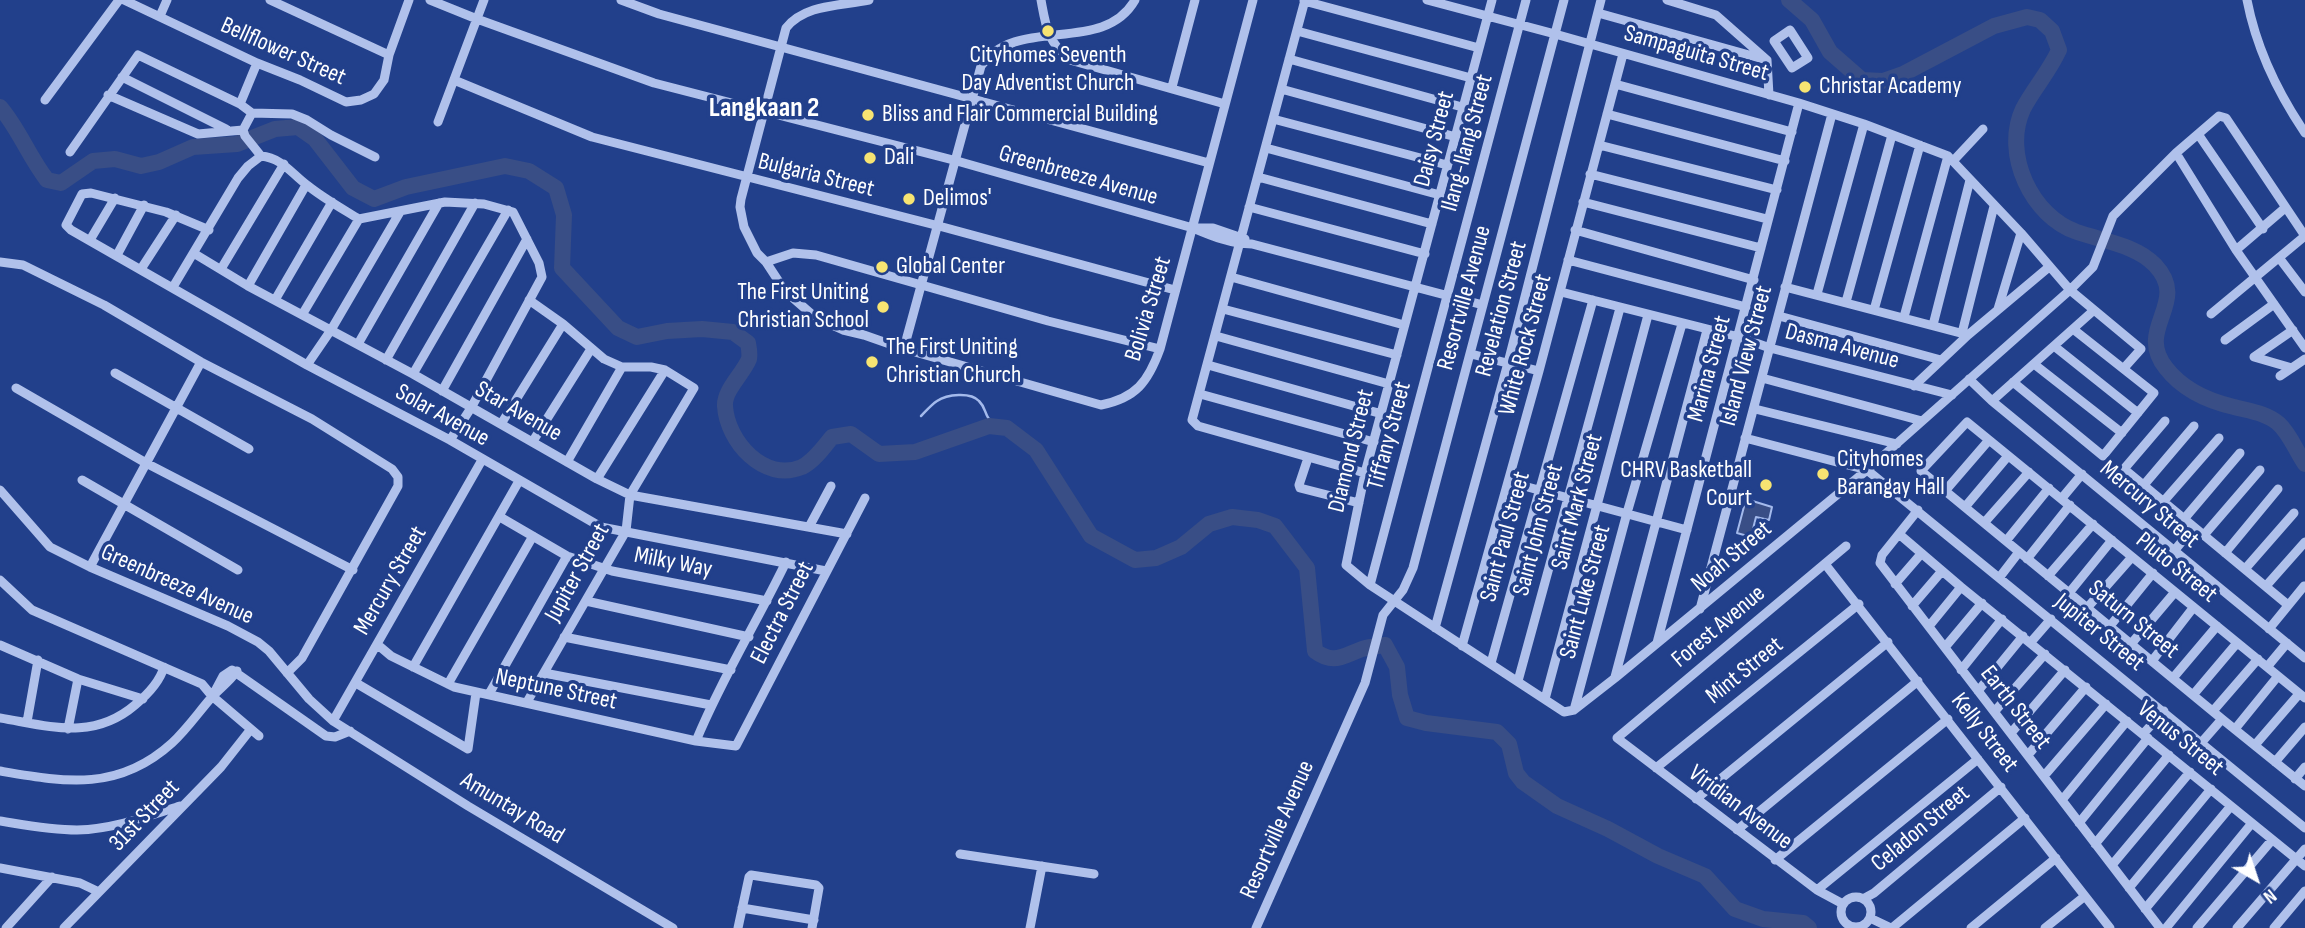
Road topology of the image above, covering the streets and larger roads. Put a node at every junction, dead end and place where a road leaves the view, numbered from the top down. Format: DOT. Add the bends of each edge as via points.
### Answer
graph roads {
  1 [pos="119,0"];
  2 [pos="124,0"];
  3 [pos="167,0"];
  4 [pos="270,0"];
  5 [pos="409,0"];
  6 [pos="430,0"];
  7 [pos="484,0"];
  8 [pos="621,0"];
  9 [pos="865,0"];
  10 [pos="1041,0"];
  11 [pos="1135,0"];
  12 [pos="1195,0"];
  13 [pos="1253,0"];
  14 [pos="1429,0"];
  15 [pos="1492,0"];
  16 [pos="1526,0"];
  17 [pos="1564,0"];
  18 [pos="1601,0"];
  19 [pos="1667,0"];
  20 [pos="2247,0"];
  21 [pos="1305,1"];
  22 [pos="1459,4"];
  23 [pos="1598,13"];
  24 [pos="160,16"];
  25 [pos="1488,16"];
  26 [pos="477,19"];
  27 [pos="1519,25"];
  28 [pos="1297,31"];
  29 [pos="1555,34"];
  30 [pos="1048,36"];
  31 [pos="1591,44"];
  32 [pos="780,48"];
  33 [pos="1479,48"];
  34 [pos="1623,54"];
  35 [pos="389,55"];
  36 [pos="1289,60"];
  37 [pos="1767,60"];
  38 [pos="257,63"];
  39 [pos="122,76"];
  40 [pos="1471,78"];
  41 [pos="454,80"];
  42 [pos="1615,85"];
  43 [pos="1172,87"];
  44 [pos="1281,89"];
  45 [pos="108,95"];
  46 [pos="1769,95"];
  47 [pos="974,98"];
  48 [pos="45,100"];
  49 [pos="1799,103"];
  50 [pos="240,104"];
  51 [pos="1225,104"];
  52 [pos="1462,107"];
  53 [pos="765,111"];
  54 [pos="252,113"];
  55 [pos="1607,114"];
  56 [pos="1832,114"];
  57 [pos="1273,119"];
  58 [pos="438,122"];
  59 [pos="1864,124"];
  60 [pos="1983,129"];
  61 [pos="228,130"];
  62 [pos="1793,132"];
  63 [pos="244,133"];
  64 [pos="2305,133"];
  65 [pos="2198,134"];
  66 [pos="1892,135"];
  67 [pos="1456,137"];
  68 [pos="1599,145"];
  69 [pos="1920,145"];
  70 [pos="1266,148"];
  71 [pos="70,152"];
  72 [pos="2176,153"];
  73 [pos="260,154"];
  74 [pos="375,157"];
  75 [pos="1951,158"];
  76 [pos="957,161"];
  77 [pos="1785,161"];
  78 [pos="1209,163"];
  79 [pos="284,164"];
  80 [pos="1447,165"];
  81 [pos="1590,174"];
  82 [pos="1258,177"];
  83 [pos="747,178"];
  84 [pos="1970,180"];
  85 [pos="306,185"];
  86 [pos="1777,190"];
  87 [pos="1440,195"];
  88 [pos="115,198"];
  89 [pos="332,202"];
  90 [pos="1583,202"];
  91 [pos="439,203"];
  92 [pos="475,203"];
  93 [pos="144,205"];
  94 [pos="1994,206"];
  95 [pos="1250,207"];
  96 [pos="2285,208"];
  97 [pos="508,210"];
  98 [pos="400,212"];
  99 [pos="176,215"];
  100 [pos="359,219"];
  101 [pos="1768,219"];
  102 [pos="1432,224"];
  103 [pos="939,226"];
  104 [pos="1193,228"];
  105 [pos="2263,229"];
  106 [pos="209,230"];
  107 [pos="1575,230"];
  108 [pos="2021,233"];
  109 [pos="2305,236"];
  110 [pos="527,239"];
  111 [pos="90,240"];
  112 [pos="1241,240"];
  113 [pos="1761,248"];
  114 [pos="2236,250"];
  115 [pos="195,254"];
  116 [pos="1425,254"];
  117 [pos="117,255"];
  118 [pos="2280,259"];
  119 [pos="1568,260"];
  120 [pos="0,262"];
  121 [pos="766,262"];
  122 [pos="2049,267"];
  123 [pos="141,269"];
  124 [pos="221,269"];
  125 [pos="1231,277"];
  126 [pos="2256,278"];
  127 [pos="1754,279"];
  128 [pos="173,286"];
  129 [pos="248,286"];
  130 [pos="923,286"];
  131 [pos="1785,287"];
  132 [pos="1415,288"];
  133 [pos="1175,290"];
  134 [pos="2070,290"];
  135 [pos="1561,292"];
  136 [pos="2305,292"];
  137 [pos="1817,294"];
  138 [pos="1448,296"];
  139 [pos="275,300"];
  140 [pos="530,300"];
  141 [pos="1593,300"];
  142 [pos="1846,302"];
  143 [pos="2274,304"];
  144 [pos="1483,305"];
  145 [pos="1746,307"];
  146 [pos="1620,308"];
  147 [pos="1223,309"];
  148 [pos="1874,310"];
  149 [pos="1997,310"];
  150 [pos="2093,311"];
  151 [pos="2211,314"];
  152 [pos="302,315"];
  153 [pos="1648,315"];
  154 [pos="1779,316"];
  155 [pos="1904,317"];
  156 [pos="563,324"];
  157 [pos="1682,324"];
  158 [pos="1404,325"];
  159 [pos="1933,325"];
  160 [pos="2073,329"];
  161 [pos="331,330"];
  162 [pos="1707,330"];
  163 [pos="2292,330"];
  164 [pos="1965,334"];
  165 [pos="1216,336"];
  166 [pos="1739,337"];
  167 [pos="2225,340"];
  168 [pos="358,344"];
  169 [pos="2054,346"];
  170 [pos="904,348"];
  171 [pos="1770,348"];
  172 [pos="2305,348"];
  173 [pos="591,349"];
  174 [pos="1160,349"];
  175 [pos="1471,354"];
  176 [pos="1397,355"];
  177 [pos="2305,359"];
  178 [pos="386,360"];
  179 [pos="1941,360"];
  180 [pos="201,362"];
  181 [pos="1508,363"];
  182 [pos="2034,364"];
  183 [pos="307,365"];
  184 [pos="1208,365"];
  185 [pos="622,367"];
  186 [pos="2124,368"];
  187 [pos="2292,368"];
  188 [pos="665,370"];
  189 [pos="1539,371"];
  190 [pos="115,373"];
  191 [pos="412,374"];
  192 [pos="2280,376"];
  193 [pos="1762,378"];
  194 [pos="1969,379"];
  195 [pos="2013,382"];
  196 [pos="1389,384"];
  197 [pos="1914,386"];
  198 [pos="16,388"];
  199 [pos="442,390"];
  200 [pos="1199,394"];
  201 [pos="1952,395"];
  202 [pos="1992,401"];
  203 [pos="175,408"];
  204 [pos="471,408"];
  205 [pos="1755,409"];
  206 [pos="2138,413"];
  207 [pos="1382,414"];
  208 [pos="1922,421"];
  209 [pos="2165,421"];
  210 [pos="502,424"];
  211 [pos="2194,426"];
  212 [pos="2122,433"];
  213 [pos="1745,438"];
  214 [pos="2219,438"];
  215 [pos="450,440"];
  216 [pos="1989,440"];
  217 [pos="533,441"];
  218 [pos="1374,442"];
  219 [pos="1897,444"];
  220 [pos="249,449"];
  221 [pos="2240,453"];
  222 [pos="2008,456"];
  223 [pos="1308,458"];
  224 [pos="482,460"];
  225 [pos="567,462"];
  226 [pos="146,463"];
  227 [pos="1867,470"];
  228 [pos="2260,470"];
  229 [pos="1921,471"];
  230 [pos="2029,472"];
  231 [pos="1365,473"];
  232 [pos="2082,474"];
  233 [pos="597,479"];
  234 [pos="82,480"];
  235 [pos="519,481"];
  236 [pos="1509,482"];
  237 [pos="831,486"];
  238 [pos="2143,486"];
  239 [pos="2049,488"];
  240 [pos="2278,489"];
  241 [pos="0,490"];
  242 [pos="1539,490"];
  243 [pos="1945,491"];
  244 [pos="631,495"];
  245 [pos="865,498"];
  246 [pos="1568,498"];
  247 [pos="2062,498"];
  248 [pos="2163,502"];
  249 [pos="124,503"];
  250 [pos="1359,503"];
  251 [pos="1597,505"];
  252 [pos="2070,505"];
  253 [pos="1965,507"];
  254 [pos="1918,510"];
  255 [pos="1627,513"];
  256 [pos="2294,513"];
  257 [pos="500,517"];
  258 [pos="2184,519"];
  259 [pos="1656,521"];
  260 [pos="1984,523"];
  261 [pos="2093,524"];
  262 [pos="808,527"];
  263 [pos="2194,527"];
  264 [pos="1687,530"];
  265 [pos="626,531"];
  266 [pos="847,534"];
  267 [pos="1899,534"];
  268 [pos="2204,535"];
  269 [pos="533,536"];
  270 [pos="2112,540"];
  271 [pos="2006,541"];
  272 [pos="2305,542"];
  273 [pos="1846,547"];
  274 [pos="2174,551"];
  275 [pos="2019,552"];
  276 [pos="2225,552"];
  277 [pos="1921,554"];
  278 [pos="567,556"];
  279 [pos="2132,557"];
  280 [pos="2027,559"];
  281 [pos="786,562"];
  282 [pos="1825,564"];
  283 [pos="90,567"];
  284 [pos="605,568"];
  285 [pos="2245,569"];
  286 [pos="239,570"];
  287 [pos="353,570"];
  288 [pos="826,571"];
  289 [pos="1942,571"];
  290 [pos="2153,573"];
  291 [pos="2048,576"];
  292 [pos="1999,578"];
  293 [pos="1895,584"];
  294 [pos="2,585"];
  295 [pos="1370,585"];
  296 [pos="2266,586"];
  297 [pos="2304,586"];
  298 [pos="1961,587"];
  299 [pos="2175,592"];
  300 [pos="2069,593"];
  301 [pos="586,601"];
  302 [pos="767,601"];
  303 [pos="1395,602"];
  304 [pos="1982,603"];
  305 [pos="1859,604"];
  306 [pos="2288,605"];
  307 [pos="1912,606"];
  308 [pos="1700,608"];
  309 [pos="2087,608"];
  310 [pos="2193,608"];
  311 [pos="2002,619"];
  312 [pos="2051,619"];
  313 [pos="1930,625"];
  314 [pos="2110,626"];
  315 [pos="2217,626"];
  316 [pos="1435,628"];
  317 [pos="2269,629"];
  318 [pos="564,637"];
  319 [pos="749,637"];
  320 [pos="2027,639"];
  321 [pos="1888,642"];
  322 [pos="1657,643"];
  323 [pos="2237,643"];
  324 [pos="2287,643"];
  325 [pos="2131,644"];
  326 [pos="0,645"];
  327 [pos="378,645"];
  328 [pos="1462,646"];
  329 [pos="1946,646"];
  330 [pos="2045,654"];
  331 [pos="2305,658"];
  332 [pos="2258,659"];
  333 [pos="38,660"];
  334 [pos="2152,661"];
  335 [pos="1491,663"];
  336 [pos="164,667"];
  337 [pos="413,667"];
  338 [pos="2267,667"];
  339 [pos="730,670"];
  340 [pos="1961,670"];
  341 [pos="2064,670"];
  342 [pos="287,673"];
  343 [pos="544,673"];
  344 [pos="2278,676"];
  345 [pos="1615,678"];
  346 [pos="2173,678"];
  347 [pos="78,679"];
  348 [pos="1518,681"];
  349 [pos="1918,681"];
  350 [pos="356,683"];
  351 [pos="448,684"];
  352 [pos="2085,687"];
  353 [pos="1978,691"];
  354 [pos="475,693"];
  355 [pos="488,694"];
  356 [pos="2193,695"];
  357 [pos="212,696"];
  358 [pos="2302,696"];
  359 [pos="143,699"];
  360 [pos="1545,699"];
  361 [pos="527,702"];
  362 [pos="2106,704"];
  363 [pos="711,705"];
  364 [pos="1574,710"];
  365 [pos="1995,711"];
  366 [pos="2164,711"];
  367 [pos="2213,711"];
  368 [pos="0,718"];
  369 [pos="1948,719"];
  370 [pos="2222,719"];
  371 [pos="333,721"];
  372 [pos="2127,721"];
  373 [pos="27,722"];
  374 [pos="2305,727"];
  375 [pos="68,729"];
  376 [pos="251,729"];
  377 [pos="2235,729"];
  378 [pos="350,731"];
  379 [pos="2011,733"];
  380 [pos="259,736"];
  381 [pos="2146,736"];
  382 [pos="1617,738"];
  383 [pos="696,741"];
  384 [pos="2201,743"];
  385 [pos="2255,745"];
  386 [pos="736,746"];
  387 [pos="2028,755"];
  388 [pos="2169,755"];
  389 [pos="1979,759"];
  390 [pos="2275,762"];
  391 [pos="2305,767"];
  392 [pos="1656,768"];
  393 [pos="0,771"];
  394 [pos="2190,772"];
  395 [pos="2044,776"];
  396 [pos="2295,779"];
  397 [pos="2305,786"];
  398 [pos="2001,787"];
  399 [pos="2211,789"];
  400 [pos="1696,799"];
  401 [pos="2062,800"];
  402 [pos="181,806"];
  403 [pos="2231,806"];
  404 [pos="2025,818"];
  405 [pos="0,821"];
  406 [pos="2079,823"];
  407 [pos="2252,823"];
  408 [pos="2305,828"];
  409 [pos="1737,830"];
  410 [pos="2272,840"];
  411 [pos="2095,844"];
  412 [pos="2305,849"];
  413 [pos="960,854"];
  414 [pos="2056,858"];
  415 [pos="2295,858"];
  416 [pos="1775,860"];
  417 [pos="2112,865"];
  418 [pos="1042,866"];
  419 [pos="2305,866"];
  420 [pos="1,870"];
  421 [pos="1094,874"];
  422 [pos="52,877"];
  423 [pos="2129,888"];
  424 [pos="1817,890"];
  425 [pos="2305,891"];
  426 [pos="99,892"];
  427 [pos="2085,895"];
  428 [pos="1863,899"];
  429 [pos="1843,904"];
  430 [pos="743,908"];
  431 [pos="2146,909"];
  432 [pos="1870,918"];
  433 [pos="813,924"];
  434 [pos="1843,925"];
  435 [pos="2047,927"];
  436 [pos="5,928"];
  437 [pos="64,928"];
  438 [pos="673,928"];
  439 [pos="738,928"];
  440 [pos="1030,928"];
  441 [pos="1256,928"];
  442 [pos="1855,928"];
  443 [pos="1891,928"];
  444 [pos="1971,928"];
  445 [pos="2110,928"];
  446 [pos="2160,928"];
  447 [pos="2166,928"];
  448 [pos="2197,928"];
  449 [pos="2237,928"];
  450 [pos="2274,928"];
  1 -- 48 [label="street"];
  2 -- 24 [label="street, Bellflower Street"];
  3 -- 24 [label="street"];
  4 -- 35 [label="street"];
  5 -- 35 [label="street, Bellflower Street"];
  6 -- 26 [label="street, Greenbreeze Avenue"];
  7 -- 26 [label="street"];
  8 -- 32 [label="street"];
  9 -- 32 [label="street, Bolivia Street" via="795,17"];
  10 -- 30 [label="street"];
  11 -- 30 [label="street" via="1112,24"];
  12 -- 43 [label="street"];
  13 -- 51 [label="street, Bolivia Street"];
  14 -- 22 [label="street, Sampaguita Street"];
  15 -- 25 [label="street, Daisy Street"];
  16 -- 27 [label="street, Ilang-Ilang Street"];
  17 -- 29 [label="street, Resortville Avenue"];
  18 -- 23 [label="street, Revelation Street"];
  19 -- 37 [label="street" via="1716,15"];
  20 -- 64 [label="street" via="2256,39"];
  21 -- 28 [label="street"];
  21 -- 33 [label="street"];
  22 -- 25 [label="street, Sampaguita Street"];
  23 -- 31 [label="street, Revelation Street"];
  23 -- 37 [label="street"];
  24 -- 38 [label="street, Bellflower Street"];
  25 -- 27 [label="street, Sampaguita Street"];
  25 -- 33 [label="street, Daisy Street"];
  26 -- 41 [label="street"];
  26 -- 53 [label="street, Greenbreeze Avenue" via="654,83"];
  27 -- 29 [label="street, Sampaguita Street"];
  27 -- 138 [label="street, Ilang-Ilang Street"];
  28 -- 36 [label="street"];
  28 -- 40 [label="street"];
  29 -- 31 [label="street, Sampaguita Street"];
  29 -- 144 [label="street, Resortville Avenue"];
  30 -- 43 [label="street" via="1070,60"];
  30 -- 47 [label="street" via="1015,42 987,57"];
  31 -- 34 [label="street, Sampaguita Street"];
  31 -- 181 [label="street, Revelation Street"];
  32 -- 47 [label="street"];
  32 -- 53 [label="street, Bolivia Street"];
  33 -- 40 [label="street, Daisy Street"];
  34 -- 42 [label="street, White Rock Street"];
  34 -- 46 [label="street, Sampaguita Street"];
  35 -- 38 [label="street, Bellflower Street" via="384,80 374,93 346,102"];
  36 -- 44 [label="street"];
  36 -- 52 [label="street"];
  37 -- 46 [label="street"];
  38 -- 50 [label="street"];
  39 -- 45 [label="street"];
  39 -- 50 [label="street" via="138,55"];
  39 -- 61 [label="street"];
  40 -- 52 [label="street, Daisy Street"];
  41 -- 58 [label="street"];
  41 -- 83 [label="street, Bulgaria Street" via="592,137"];
  42 -- 55 [label="street, White Rock Street"];
  42 -- 62 [label="street"];
  43 -- 51 [label="street"];
  44 -- 57 [label="street"];
  44 -- 67 [label="street"];
  45 -- 61 [label="street" via="198,134"];
  45 -- 71 [label="street"];
  46 -- 49 [label="street, Sampaguita Street"];
  47 -- 76 [label="street"];
  47 -- 78 [label="street"];
  49 -- 56 [label="street, Sampaguita Street"];
  49 -- 62 [label="street, Marina Street"];
  50 -- 54 [label="street"];
  51 -- 78 [label="street, Bolivia Street"];
  52 -- 67 [label="street, Daisy Street"];
  53 -- 76 [label="street, Greenbreeze Avenue"];
  53 -- 83 [label="street, Bolivia Street"];
  54 -- 63 [label="street"];
  54 -- 74 [label="street" via="292,114"];
  55 -- 68 [label="street, White Rock Street"];
  55 -- 77 [label="street"];
  56 -- 59 [label="street, Sampaguita Street"];
  56 -- 131 [label="street, Island View Street"];
  57 -- 70 [label="street"];
  57 -- 80 [label="street"];
  59 -- 66 [label="street, Sampaguita Street"];
  59 -- 137 [label="street"];
  60 -- 75 [label="street"];
  61 -- 63 [label="street"];
  62 -- 77 [label="street, Marina Street"];
  63 -- 73 [label="street"];
  65 -- 72 [label="street"];
  65 -- 96 [label="street" via="2219,117 2226,118"];
  65 -- 105 [label="street"];
  66 -- 69 [label="street, Sampaguita Street"];
  66 -- 142 [label="street"];
  67 -- 80 [label="street, Daisy Street"];
  68 -- 81 [label="street, White Rock Street"];
  68 -- 86 [label="street"];
  69 -- 75 [label="street, Sampaguita Street"];
  69 -- 148 [label="street"];
  70 -- 82 [label="street"];
  70 -- 87 [label="street"];
  72 -- 114 [label="street"];
  72 -- 134 [label="street, Noah Street" via="2113,216 2093,267"];
  73 -- 79 [label="street"];
  73 -- 106 [label="street" via="238,178"];
  75 -- 84 [label="street, Sampaguita Street"];
  75 -- 155 [label="street"];
  76 -- 103 [label="street"];
  76 -- 104 [label="street, Greenbreeze Avenue"];
  77 -- 86 [label="street, Marina Street"];
  78 -- 104 [label="street, Bolivia Street"];
  79 -- 85 [label="street"];
  79 -- 124 [label="street"];
  80 -- 87 [label="street, Daisy Street"];
  81 -- 90 [label="street, White Rock Street"];
  81 -- 101 [label="street"];
  82 -- 95 [label="street"];
  82 -- 102 [label="street"];
  83 -- 103 [label="street, Bulgaria Street"];
  83 -- 121 [label="street, Bolivia Street" via="740,207 744,227"];
  84 -- 94 [label="street, Sampaguita Street"];
  84 -- 159 [label="street"];
  85 -- 89 [label="street"];
  85 -- 129 [label="street"];
  86 -- 101 [label="street, Marina Street"];
  87 -- 102 [label="street, Daisy Street"];
  88 -- 93 [label="street"];
  88 -- 111 [label="street"];
  88 -- 111 [label="street, Solar Avenue" via="82,194 66,225"];
  89 -- 100 [label="street"];
  89 -- 139 [label="street"];
  90 -- 107 [label="street, White Rock Street"];
  90 -- 113 [label="street"];
  91 -- 92 [label="street"];
  91 -- 98 [label="street"];
  91 -- 168 [label="street"];
  92 -- 97 [label="street"];
  92 -- 178 [label="street"];
  93 -- 99 [label="street"];
  93 -- 117 [label="street"];
  94 -- 108 [label="street, Sampaguita Street"];
  94 -- 164 [label="street"];
  95 -- 112 [label="street"];
  95 -- 116 [label="street"];
  96 -- 105 [label="street"];
  96 -- 109 [label="street"];
  97 -- 110 [label="street"];
  97 -- 191 [label="street"];
  98 -- 100 [label="street"];
  98 -- 161 [label="street"];
  99 -- 106 [label="street"];
  99 -- 123 [label="street"];
  100 -- 152 [label="street"];
  101 -- 113 [label="street, Marina Street"];
  102 -- 116 [label="street, Daisy Street"];
  103 -- 130 [label="street"];
  103 -- 133 [label="street, Bulgaria Street"];
  104 -- 112 [label="street, Greenbreeze Avenue" via="1213,228"];
  104 -- 133 [label="street, Bolivia Street"];
  105 -- 114 [label="street"];
  106 -- 115 [label="street"];
  107 -- 119 [label="street, White Rock Street"];
  107 -- 127 [label="street"];
  108 -- 122 [label="street, Sampaguita Street"];
  108 -- 149 [label="street"];
  109 -- 118 [label="street"];
  110 -- 140 [label="street" via="542,277"];
  110 -- 199 [label="street"];
  111 -- 117 [label="street, Solar Avenue"];
  112 -- 125 [label="street"];
  112 -- 132 [label="street, Greenbreeze Avenue"];
  113 -- 127 [label="street, Marina Street"];
  114 -- 126 [label="street"];
  115 -- 124 [label="street, Star Avenue"];
  115 -- 128 [label="street"];
  116 -- 132 [label="street, Daisy Street"];
  117 -- 123 [label="street, Solar Avenue"];
  118 -- 126 [label="street"];
  118 -- 136 [label="street"];
  119 -- 135 [label="street, White Rock Street"];
  119 -- 145 [label="street"];
  120 -- 180 [label="street" via="23,265 70,287"];
  121 -- 130 [label="street" via="806,253"];
  121 -- 170 [label="street, Bolivia Street" via="785,291 816,318"];
  122 -- 134 [label="street, Sampaguita Street"];
  122 -- 149 [label="street"];
  123 -- 128 [label="street, Solar Avenue"];
  124 -- 129 [label="street, Star Avenue"];
  125 -- 147 [label="street"];
  125 -- 158 [label="street"];
  126 -- 143 [label="street"];
  126 -- 151 [label="street"];
  127 -- 145 [label="street, Marina Street"];
  128 -- 183 [label="street, Solar Avenue"];
  129 -- 139 [label="street, Star Avenue"];
  130 -- 170 [label="street"];
  130 -- 174 [label="street"];
  131 -- 137 [label="street"];
  131 -- 154 [label="street, Island View Street"];
  132 -- 138 [label="street, Greenbreeze Avenue"];
  132 -- 158 [label="street, Diamond Street"];
  133 -- 174 [label="street, Bolivia Street"];
  134 -- 150 [label="street, Sampaguita Street"];
  134 -- 194 [label="street, Noah Street"];
  135 -- 141 [label="street, Dasma Avenue"];
  135 -- 189 [label="street, White Rock Street"];
  137 -- 142 [label="street"];
  138 -- 144 [label="street, Greenbreeze Avenue"];
  138 -- 295 [label="street, Tiffany Street"];
  139 -- 152 [label="street, Star Avenue"];
  140 -- 156 [label="street"];
  140 -- 204 [label="street"];
  141 -- 146 [label="street, Dasma Avenue"];
  141 -- 242 [label="street, Saint Paul Street"];
  142 -- 148 [label="street"];
  143 -- 163 [label="street"];
  143 -- 167 [label="street"];
  144 -- 175 [label="street, Resortville Avenue"];
  145 -- 166 [label="street, Marina Street"];
  146 -- 153 [label="street, Dasma Avenue"];
  146 -- 246 [label="street, Saint John Street"];
  147 -- 165 [label="street"];
  147 -- 176 [label="street"];
  148 -- 155 [label="street"];
  149 -- 164 [label="street"];
  150 -- 160 [label="street"];
  150 -- 186 [label="street, Sampaguita Street" via="2141,349"];
  152 -- 161 [label="street, Star Avenue"];
  153 -- 157 [label="street, Dasma Avenue"];
  153 -- 251 [label="street, Saint Mark Street"];
  154 -- 171 [label="street, Island View Street"];
  154 -- 179 [label="street"];
  155 -- 159 [label="street"];
  156 -- 173 [label="street"];
  156 -- 210 [label="street"];
  157 -- 162 [label="street, Dasma Avenue"];
  157 -- 255 [label="street, Saint Luke Street"];
  158 -- 176 [label="street, Diamond Street"];
  159 -- 164 [label="street"];
  160 -- 169 [label="street"];
  160 -- 186 [label="street"];
  161 -- 168 [label="street, Star Avenue"];
  161 -- 183 [label="street"];
  162 -- 166 [label="street, Dasma Avenue"];
  162 -- 259 [label="street"];
  163 -- 172 [label="street"];
  163 -- 187 [label="street" via="2254,357"];
  164 -- 179 [label="street"];
  165 -- 184 [label="street"];
  165 -- 196 [label="street"];
  166 -- 171 [label="street, Dasma Avenue"];
  166 -- 264 [label="street, Marina Street"];
  168 -- 178 [label="street, Star Avenue"];
  169 -- 182 [label="street"];
  169 -- 206 [label="street"];
  170 -- 174 [label="street, Bolivia Street" via="1101,405 1116,402 1145,381"];
  171 -- 193 [label="street, Island View Street"];
  171 -- 197 [label="street, Dasma Avenue"];
  173 -- 185 [label="street"];
  173 -- 217 [label="street"];
  175 -- 181 [label="street"];
  175 -- 303 [label="street, Resortville Avenue" via="1412,568"];
  176 -- 196 [label="street, Diamond Street"];
  177 -- 187 [label="street"];
  178 -- 191 [label="street, Star Avenue"];
  179 -- 197 [label="street"];
  180 -- 203 [label="street"];
  180 -- 287 [label="street" via="312,419 398,477 398,486"];
  181 -- 189 [label="street"];
  181 -- 316 [label="street, Revelation Street"];
  182 -- 195 [label="street"];
  182 -- 212 [label="street"];
  183 -- 215 [label="street, Solar Avenue"];
  184 -- 200 [label="street"];
  184 -- 207 [label="street"];
  185 -- 188 [label="street"];
  185 -- 225 [label="street"];
  186 -- 206 [label="street" via="2154,393"];
  187 -- 192 [label="street"];
  188 -- 233 [label="street"];
  188 -- 244 [label="street, Jupiter Street" via="694,388"];
  189 -- 236 [label="street, White Rock Street"];
  190 -- 203 [label="street"];
  191 -- 199 [label="street, Star Avenue"];
  193 -- 205 [label="street, Island View Street"];
  193 -- 208 [label="street"];
  194 -- 201 [label="street, Noah Street"];
  194 -- 202 [label="street, Mercury Street"];
  195 -- 202 [label="street"];
  195 -- 212 [label="street" via="2103,456"];
  196 -- 207 [label="street, Diamond Street"];
  197 -- 201 [label="street, Dasma Avenue"];
  198 -- 226 [label="street"];
  199 -- 204 [label="street, Star Avenue"];
  200 -- 218 [label="street"];
  200 -- 223 [label="street" via="1194,424"];
  201 -- 208 [label="street, Noah Street"];
  202 -- 232 [label="street, Mercury Street"];
  203 -- 220 [label="street"];
  203 -- 226 [label="street"];
  204 -- 210 [label="street, Star Avenue"];
  204 -- 215 [label="street"];
  205 -- 213 [label="street, Island View Street"];
  205 -- 219 [label="street"];
  206 -- 212 [label="street"];
  207 -- 218 [label="street, Diamond Street"];
  208 -- 219 [label="street, Noah Street"];
  209 -- 238 [label="street" via="2124,469"];
  210 -- 217 [label="street, Star Avenue"];
  211 -- 238 [label="street"];
  213 -- 227 [label="street"];
  213 -- 308 [label="street, Island View Street"];
  214 -- 248 [label="street"];
  215 -- 224 [label="street, Solar Avenue"];
  216 -- 222 [label="street, Pluto Street"];
  216 -- 229 [label="street, Pluto Street" via="1967,422"];
  216 -- 243 [label="street"];
  217 -- 225 [label="street, Star Avenue"];
  218 -- 231 [label="street, Diamond Street"];
  219 -- 227 [label="street, Noah Street"];
  221 -- 258 [label="street"];
  222 -- 230 [label="street, Pluto Street"];
  222 -- 253 [label="street"];
  223 -- 231 [label="street"];
  223 -- 250 [label="street" via="1300,488"];
  224 -- 235 [label="street, Solar Avenue"];
  224 -- 327 [label="street, Mercury Street"];
  225 -- 233 [label="street, Star Avenue"];
  226 -- 249 [label="street"];
  226 -- 287 [label="street"];
  227 -- 254 [label="street, Jupiter Street"];
  227 -- 308 [label="street, Noah Street"];
  228 -- 268 [label="street"];
  229 -- 243 [label="street, Saturn Street"];
  230 -- 239 [label="street, Pluto Street"];
  230 -- 260 [label="street"];
  231 -- 250 [label="street, Diamond Street"];
  232 -- 247 [label="street"];
  232 -- 274 [label="street, Mercury Street"];
  233 -- 244 [label="street, Star Avenue"];
  234 -- 249 [label="street"];
  235 -- 257 [label="street"];
  235 -- 265 [label="street, Solar Avenue" via="601,527"];
  236 -- 242 [label="street"];
  236 -- 328 [label="street, White Rock Street"];
  237 -- 262 [label="street"];
  238 -- 248 [label="street"];
  239 -- 247 [label="street, Pluto Street"];
  239 -- 271 [label="street"];
  240 -- 276 [label="street"];
  241 -- 283 [label="street, Greenbreeze Avenue" via="50,547"];
  242 -- 246 [label="street"];
  242 -- 335 [label="street, Saint Paul Street"];
  243 -- 253 [label="street, Saturn Street"];
  244 -- 262 [label="street, Star Avenue"];
  244 -- 265 [label="street, Jupiter Street"];
  245 -- 266 [label="street, Electra Street"];
  246 -- 251 [label="street"];
  246 -- 348 [label="street, Saint John Street"];
  247 -- 252 [label="street, Pluto Street"];
  248 -- 258 [label="street"];
  249 -- 283 [label="street"];
  249 -- 286 [label="street"];
  250 -- 295 [label="street, Diamond Street" via="1346,565"];
  251 -- 255 [label="street"];
  251 -- 360 [label="street, Saint Mark Street"];
  252 -- 261 [label="street, Pluto Street"];
  252 -- 280 [label="street"];
  253 -- 260 [label="street, Saturn Street"];
  254 -- 267 [label="street, Earth Street"];
  254 -- 292 [label="street, Jupiter Street"];
  255 -- 259 [label="street"];
  255 -- 364 [label="street, Saint Luke Street"];
  256 -- 285 [label="street"];
  257 -- 269 [label="street, Milky Way"];
  257 -- 337 [label="street"];
  258 -- 263 [label="street"];
  259 -- 264 [label="street"];
  259 -- 345 [label="street"];
  260 -- 271 [label="street, Saturn Street"];
  261 -- 270 [label="street, Pluto Street"];
  261 -- 291 [label="street"];
  262 -- 266 [label="street, Star Avenue"];
  263 -- 268 [label="street"];
  263 -- 274 [label="street"];
  264 -- 322 [label="street, Marina Street"];
  265 -- 281 [label="street, Solar Avenue"];
  265 -- 284 [label="street, Jupiter Street"];
  266 -- 288 [label="street, Electra Street"];
  267 -- 277 [label="street, Venus Street"];
  267 -- 293 [label="street, Earth Street" via="1880,559"];
  268 -- 276 [label="street"];
  269 -- 278 [label="street, Milky Way"];
  269 -- 351 [label="street"];
  270 -- 279 [label="street, Pluto Street"];
  270 -- 300 [label="street"];
  271 -- 275 [label="street, Saturn Street"];
  272 -- 296 [label="street"];
  273 -- 282 [label="street, Forest Avenue"];
  274 -- 317 [label="street, Mercury Street"];
  275 -- 280 [label="street, Saturn Street"];
  275 -- 292 [label="street"];
  276 -- 285 [label="street"];
  277 -- 289 [label="street, Venus Street"];
  277 -- 293 [label="street"];
  278 -- 284 [label="street, Milky Way"];
  278 -- 355 [label="street"];
  279 -- 290 [label="street, Pluto Street"];
  279 -- 309 [label="street"];
  280 -- 291 [label="street, Saturn Street"];
  281 -- 288 [label="street, Solar Avenue"];
  281 -- 302 [label="street"];
  282 -- 305 [label="street, Kelly Street"];
  282 -- 382 [label="street, Forest Avenue"];
  283 -- 342 [label="street, Greenbreeze Avenue" via="228,626 270,651"];
  284 -- 301 [label="street, Jupiter Street"];
  284 -- 302 [label="street, Milky Way"];
  285 -- 296 [label="street"];
  287 -- 342 [label="street" via="302,658"];
  288 -- 386 [label="street, Electra Street"];
  289 -- 298 [label="street, Venus Street"];
  289 -- 307 [label="street"];
  290 -- 299 [label="street, Pluto Street"];
  290 -- 314 [label="street"];
  291 -- 300 [label="street, Saturn Street"];
  292 -- 312 [label="street, Jupiter Street"];
  293 -- 307 [label="street, Earth Street"];
  294 -- 336 [label="street" via="32,610"];
  295 -- 303 [label="street, Diamond Street"];
  296 -- 306 [label="street"];
  297 -- 306 [label="street"];
  298 -- 304 [label="street, Venus Street"];
  298 -- 313 [label="street"];
  299 -- 310 [label="street, Pluto Street"];
  299 -- 325 [label="street"];
  300 -- 309 [label="street, Saturn Street"];
  301 -- 318 [label="street, Jupiter Street"];
  301 -- 319 [label="street"];
  302 -- 319 [label="street"];
  303 -- 316 [label="street"];
  303 -- 441 [label="street, Resortville Avenue" via="1380,629 1365,683"];
  304 -- 311 [label="street, Venus Street"];
  304 -- 329 [label="street"];
  305 -- 321 [label="street, Kelly Street"];
  305 -- 392 [label="street, Mint Street"];
  306 -- 317 [label="street"];
  307 -- 313 [label="street, Earth Street"];
  308 -- 322 [label="street, Noah Street"];
  309 -- 314 [label="street, Saturn Street"];
  310 -- 315 [label="street, Pluto Street"];
  310 -- 334 [label="street"];
  311 -- 320 [label="street, Venus Street"];
  311 -- 340 [label="street"];
  312 -- 320 [label="street"];
  312 -- 366 [label="street, Jupiter Street"];
  313 -- 329 [label="street, Earth Street"];
  314 -- 325 [label="street, Saturn Street"];
  315 -- 323 [label="street, Pluto Street"];
  315 -- 346 [label="street"];
  316 -- 328 [label="street"];
  317 -- 324 [label="street, Mercury Street"];
  318 -- 339 [label="street"];
  318 -- 343 [label="street, Jupiter Street"];
  319 -- 339 [label="street"];
  320 -- 330 [label="street, Venus Street"];
  320 -- 353 [label="street"];
  321 -- 349 [label="street, Kelly Street"];
  321 -- 400 [label="street"];
  322 -- 345 [label="street, Noah Street"];
  323 -- 332 [label="street, Pluto Street"];
  323 -- 356 [label="street"];
  324 -- 331 [label="street, Mercury Street"];
  324 -- 338 [label="street"];
  325 -- 334 [label="street, Saturn Street"];
  326 -- 333 [label="street"];
  327 -- 337 [label="street, Neptune Street"];
  327 -- 350 [label="street, Mercury Street"];
  328 -- 335 [label="street"];
  329 -- 340 [label="street, Earth Street"];
  330 -- 341 [label="street, Venus Street"];
  330 -- 365 [label="street"];
  332 -- 338 [label="street, Pluto Street"];
  332 -- 367 [label="street"];
  333 -- 347 [label="street"];
  333 -- 373 [label="street"];
  334 -- 346 [label="street, Saturn Street"];
  335 -- 348 [label="street"];
  336 -- 357 [label="street" via="202,684"];
  336 -- 359 [label="street"];
  337 -- 351 [label="street, Neptune Street"];
  338 -- 344 [label="street, Pluto Street"];
  339 -- 363 [label="street"];
  340 -- 353 [label="street, Earth Street"];
  341 -- 352 [label="street, Venus Street"];
  341 -- 379 [label="street"];
  342 -- 371 [label="street, Greenbreeze Avenue"];
  343 -- 361 [label="street, Jupiter Street"];
  343 -- 363 [label="street"];
  344 -- 358 [label="street, Pluto Street"];
  344 -- 377 [label="street"];
  345 -- 364 [label="street, Noah Street"];
  346 -- 356 [label="street, Saturn Street"];
  347 -- 359 [label="street"];
  347 -- 375 [label="street"];
  348 -- 360 [label="street"];
  349 -- 369 [label="street, Kelly Street"];
  349 -- 409 [label="street"];
  350 -- 354 [label="street" via="468,749"];
  350 -- 371 [label="street, Mercury Street"];
  351 -- 354 [label="street, Neptune Street"];
  352 -- 362 [label="street, Venus Street"];
  352 -- 387 [label="street"];
  353 -- 365 [label="street, Earth Street"];
  354 -- 355 [label="street, Neptune Street"];
  355 -- 361 [label="street, Neptune Street"];
  356 -- 367 [label="street, Saturn Street"];
  357 -- 376 [label="street"];
  357 -- 378 [label="street" via="237,671 326,736"];
  357 -- 393 [label="street" via="155,757 106,778 61,782"];
  358 -- 385 [label="street"];
  359 -- 375 [label="street" via="112,722"];
  360 -- 364 [label="street" via="1564,712"];
  361 -- 383 [label="street, Neptune Street"];
  362 -- 372 [label="street, Venus Street"];
  362 -- 395 [label="street"];
  363 -- 383 [label="street"];
  365 -- 379 [label="street, Earth Street"];
  366 -- 381 [label="street"];
  366 -- 384 [label="street, Jupiter Street"];
  367 -- 370 [label="street, Saturn Street"];
  368 -- 373 [label="street"];
  369 -- 389 [label="street, Kelly Street"];
  369 -- 416 [label="street"];
  370 -- 377 [label="street, Saturn Street"];
  370 -- 384 [label="street"];
  371 -- 378 [label="street, Amuntay Road"];
  372 -- 381 [label="street, Venus Street"];
  372 -- 401 [label="street"];
  373 -- 375 [label="street"];
  374 -- 390 [label="street"];
  376 -- 380 [label="street"];
  376 -- 402 [label="street, 31st Street"];
  377 -- 385 [label="street, Saturn Street"];
  378 -- 438 [label="street, Amuntay Road"];
  379 -- 387 [label="street, Earth Street"];
  381 -- 388 [label="street, Venus Street"];
  381 -- 406 [label="street"];
  382 -- 392 [label="street, Viridian Avenue"];
  383 -- 386 [label="street, Neptune Street"];
  384 -- 408 [label="street, Jupiter Street"];
  385 -- 390 [label="street, Saturn Street"];
  387 -- 395 [label="street, Earth Street"];
  388 -- 394 [label="street, Venus Street"];
  388 -- 411 [label="street"];
  389 -- 398 [label="street, Kelly Street"];
  389 -- 424 [label="street"];
  390 -- 396 [label="street, Saturn Street"];
  391 -- 396 [label="street"];
  392 -- 400 [label="street, Viridian Avenue"];
  394 -- 399 [label="street, Venus Street"];
  394 -- 417 [label="street"];
  395 -- 401 [label="street, Earth Street"];
  396 -- 397 [label="street, Saturn Street"];
  398 -- 404 [label="street, Kelly Street"];
  398 -- 428 [label="street, Celadon Street"];
  399 -- 403 [label="street, Venus Street"];
  399 -- 423 [label="street"];
  400 -- 409 [label="street, Viridian Avenue"];
  401 -- 406 [label="street, Earth Street"];
  402 -- 405 [label="street" via="123,824 78,830"];
  402 -- 426 [label="street, 31st Street"];
  403 -- 407 [label="street, Venus Street"];
  403 -- 431 [label="street"];
  404 -- 414 [label="street, Kelly Street"];
  404 -- 443 [label="street"];
  406 -- 411 [label="street, Earth Street"];
  407 -- 410 [label="street, Venus Street"];
  407 -- 447 [label="street"];
  409 -- 416 [label="street, Viridian Avenue"];
  410 -- 415 [label="street, Venus Street"];
  410 -- 448 [label="street"];
  411 -- 417 [label="street, Earth Street"];
  412 -- 415 [label="street"];
  413 -- 418 [label="street"];
  414 -- 427 [label="street, Kelly Street"];
  414 -- 444 [label="street"];
  415 -- 419 [label="street, Venus Street"];
  415 -- 449 [label="street"];
  416 -- 424 [label="street, Viridian Avenue"];
  417 -- 423 [label="street, Earth Street"];
  418 -- 421 [label="street"];
  418 -- 440 [label="street"];
  420 -- 422 [label="street"];
  422 -- 426 [label="street"];
  422 -- 436 [label="street"];
  423 -- 431 [label="street, Earth Street"];
  424 -- 429 [label="street, Viridian Avenue"];
  425 -- 450 [label="street"];
  426 -- 437 [label="street, 31st Street"];
  427 -- 435 [label="street"];
  427 -- 445 [label="street, Kelly Street"];
  428 -- 429 [label="street" via="1850,898"];
  428 -- 432 [label="street" via="1870,905"];
  429 -- 434 [label="street"];
  430 -- 433 [label="street"];
  430 -- 433 [label="street" via="751,875 816,885 820,891"];
  430 -- 439 [label="street"];
  431 -- 446 [label="street, Earth Street"];
  432 -- 442 [label="street"];
  432 -- 443 [label="street"];
  434 -- 442 [label="street"];
}
